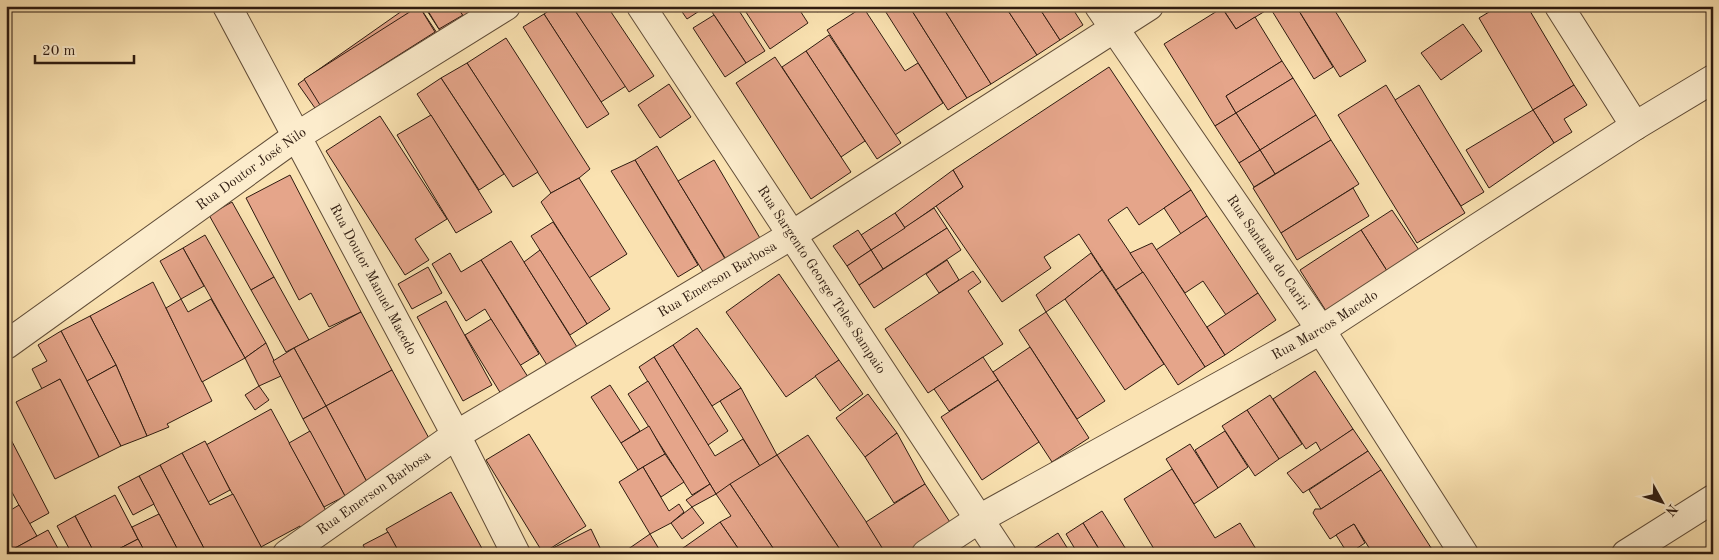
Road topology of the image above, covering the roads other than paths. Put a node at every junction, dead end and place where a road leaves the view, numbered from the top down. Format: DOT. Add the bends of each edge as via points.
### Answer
graph roads {
  1 [pos="227,6"];
  2 [pos="506,6"];
  3 [pos="641,6"];
  4 [pos="1149,6"];
  5 [pos="1559,6"];
  6 [pos="1106,17"];
  7 [pos="1713,79"];
  8 [pos="1635,126"];
  9 [pos="297,136"];
  10 [pos="792,235"];
  11 [pos="1321,330"];
  12 [pos="6,345"];
  13 [pos="456,435"];
  14 [pos="1713,499"];
  15 [pos="979,519"];
  16 [pos="287,554"];
  17 [pos="516,554"];
  18 [pos="926,554"];
  19 [pos="1002,554"];
  20 [pos="1464,554"];
  21 [pos="1626,554"];
  1 -- 9 [label="street, Rua Doutor Manuel Macedo"];
  2 -- 9 [label="street, Rua Doutor José Nilo"];
  3 -- 10 [label="street, Rua Sargento George Teles Sampaio"];
  4 -- 6 [label="street, Rua Emerson Barbosa"];
  5 -- 8 [label="street"];
  6 -- 10 [label="street, Rua Emerson Barbosa"];
  6 -- 11 [label="street, Rua Santana do Cariri"];
  7 -- 8 [label="street, Rua Marcos Macedo"];
  8 -- 11 [label="street, Rua Marcos Macedo"];
  9 -- 12 [label="street, Rua Doutor José Nilo"];
  9 -- 13 [label="street, Rua Doutor Manuel Macedo"];
  10 -- 13 [label="street, Rua Emerson Barbosa"];
  10 -- 15 [label="street, Rua Sargento George Teles Sampaio"];
  11 -- 15 [label="street, Rua Marcos Macedo"];
  11 -- 20 [label="street, Rua Santana do Cariri"];
  13 -- 16 [label="street, Rua Emerson Barbosa"];
  13 -- 17 [label="street, Rua Doutor Manuel Macedo"];
  14 -- 21 [label="street"];
  15 -- 18 [label="street, Rua Marcos Macedo"];
  15 -- 19 [label="street, Rua Sargento George Teles Sampaio"];
}
